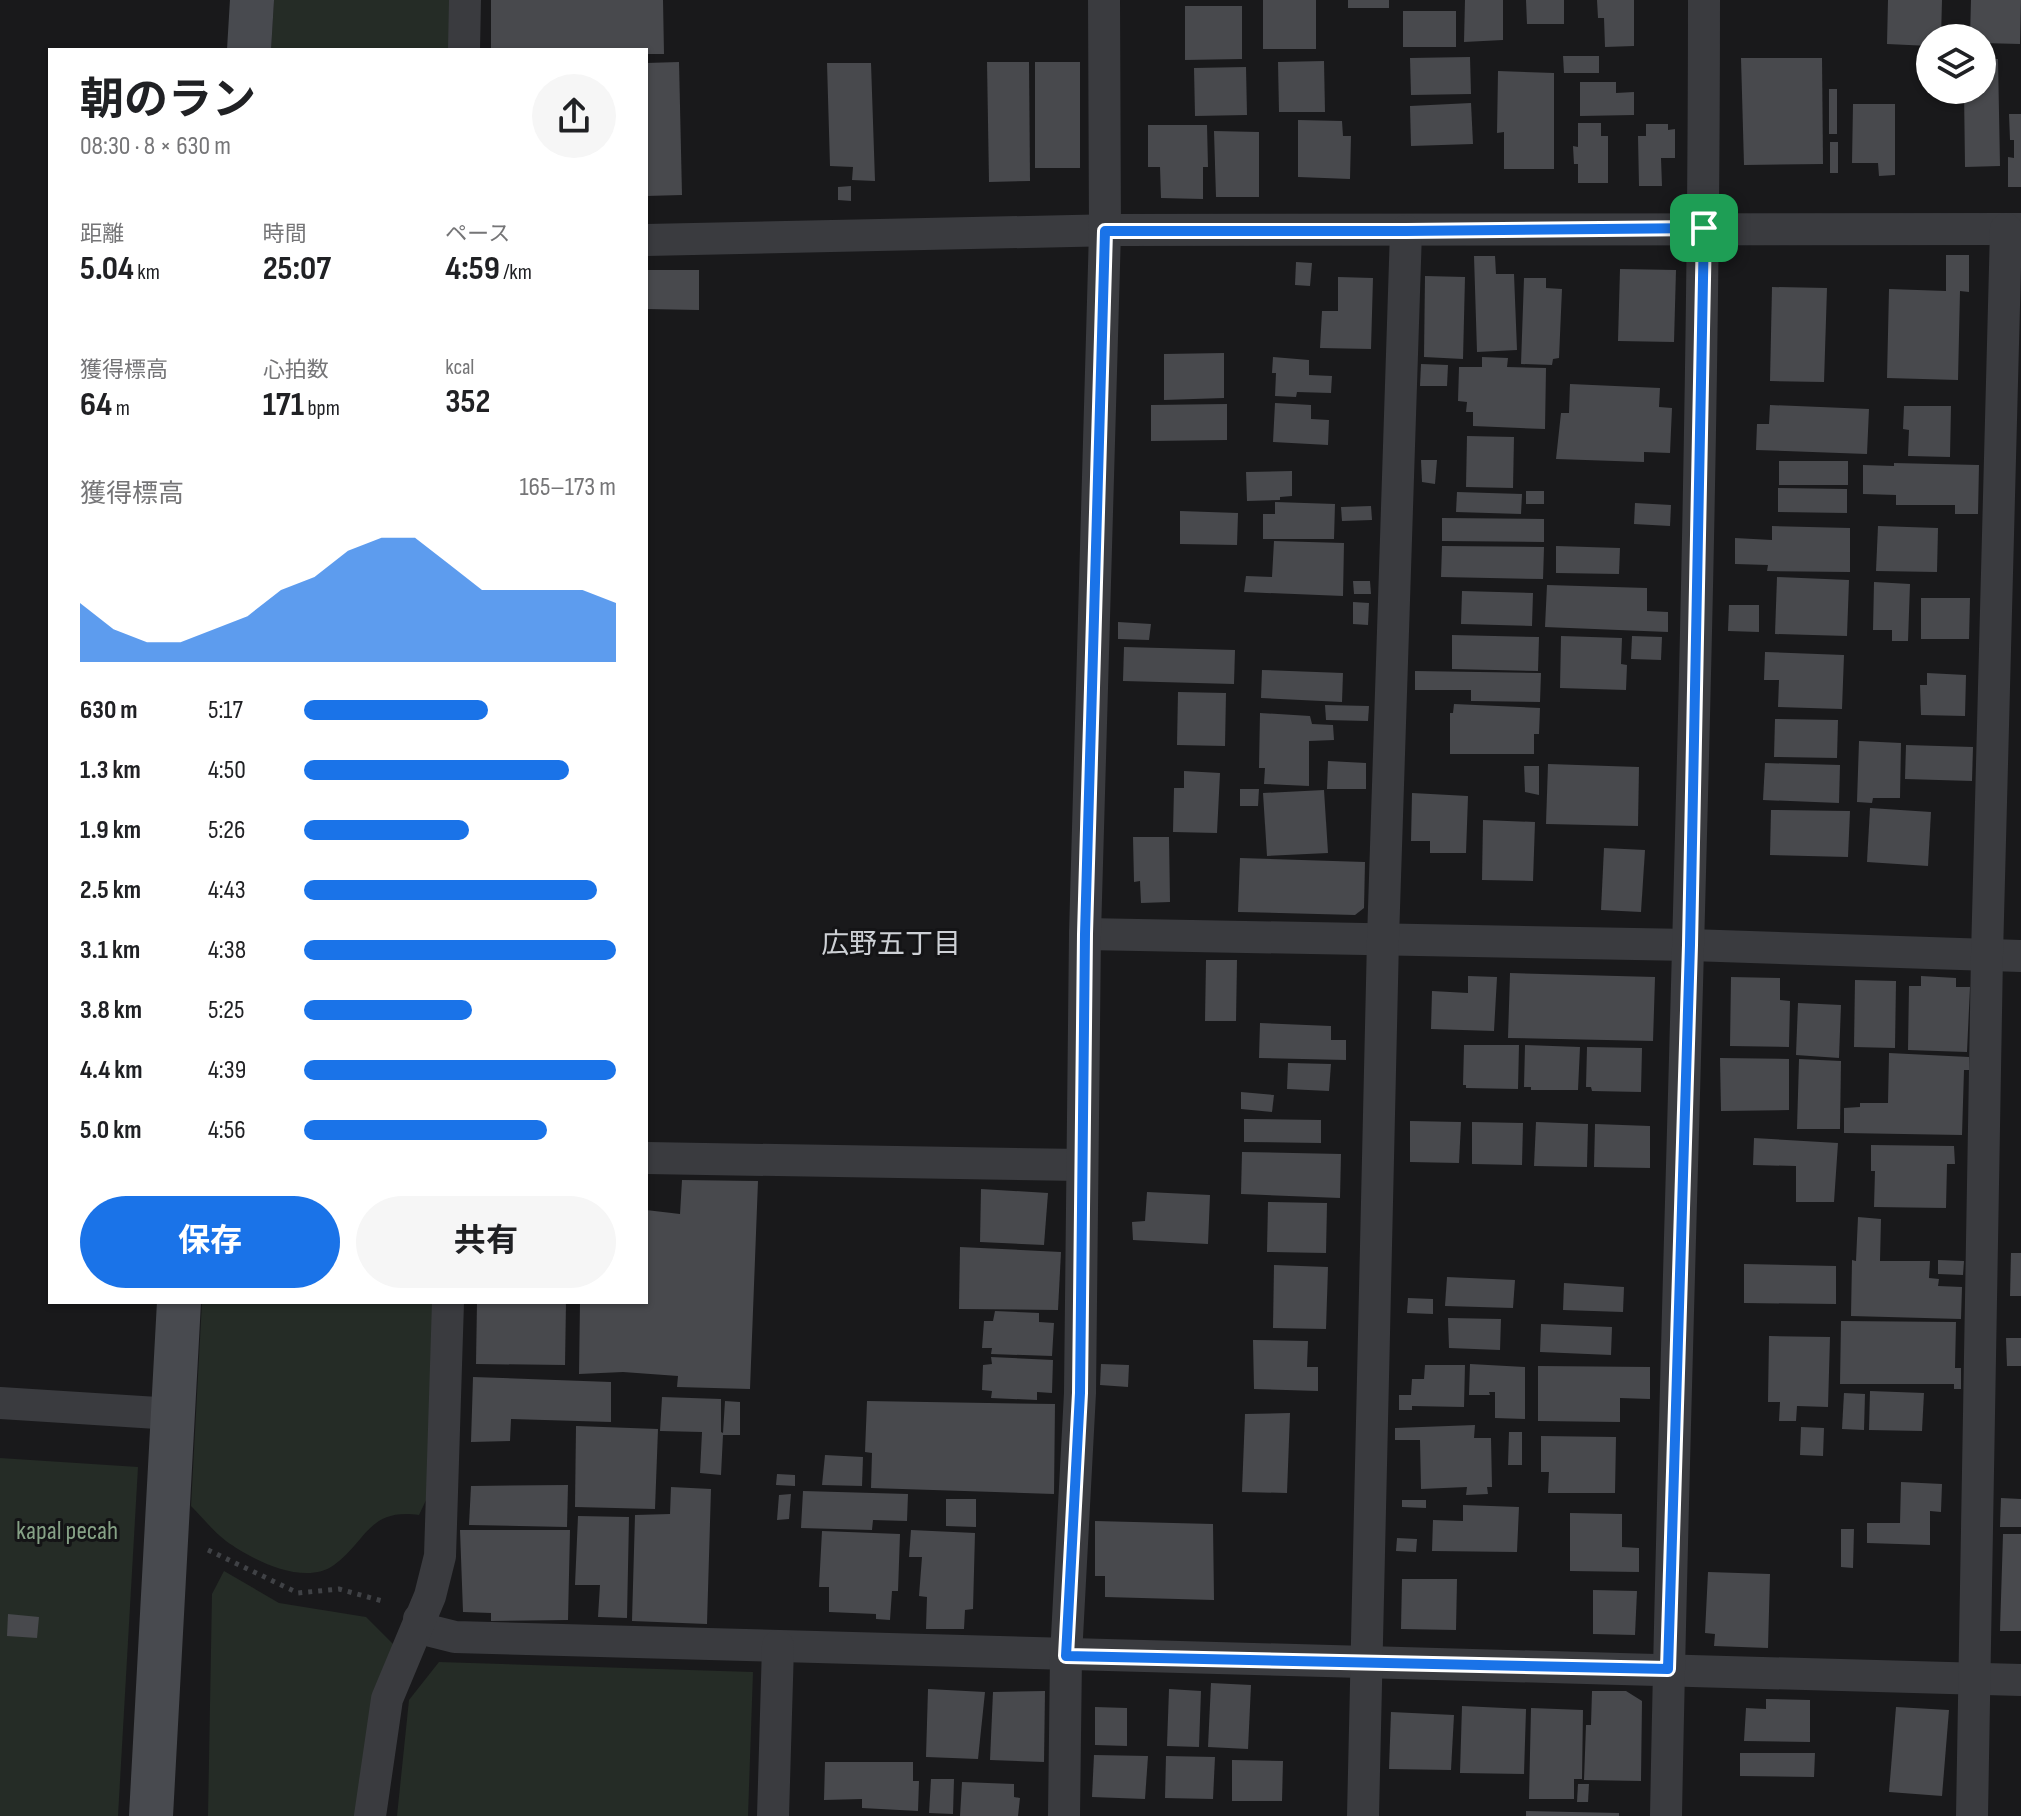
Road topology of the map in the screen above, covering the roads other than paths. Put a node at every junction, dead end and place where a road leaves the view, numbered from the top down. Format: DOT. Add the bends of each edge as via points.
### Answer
graph roads {
  1 [pos="252,0"];
  2 [pos="465,0"];
  3 [pos="1104,0"];
  4 [pos="1704,0"];
  5 [pos="249,48"];
  6 [pos="464,48"];
  7 [pos="1704,228"];
  8 [pos="2014,229"];
  9 [pos="1105,231"];
  10 [pos="1406,231"];
  11 [pos="648,240"];
  12 [pos="1085,934"];
  13 [pos="1383,939"];
  14 [pos="1690,945"];
  15 [pos="1987,955"];
  16 [pos="2021,956"];
  17 [pos="648,1158"];
  18 [pos="1081,1165"];
  19 [pos="179,1304"];
  20 [pos="448,1304"];
  21 [pos="0,1403"];
  22 [pos="173,1414"];
  23 [pos="419,1619"];
  24 [pos="778,1646"];
  25 [pos="1066,1656"];
  26 [pos="1365,1661"];
  27 [pos="1668,1669"];
  28 [pos="1972,1680"];
  29 [pos="2021,1680"];
  30 [pos="151,1816"];
  31 [pos="370,1816"];
  32 [pos="773,1816"];
  33 [pos="1064,1816"];
  34 [pos="1363,1816"];
  35 [pos="1666,1816"];
  36 [pos="1972,1816"];
  1 -- 5 [label="street"];
  2 -- 6 [label="street"];
  3 -- 9 [label="street"];
  4 -- 7 [label="street"];
  7 -- 8 [label="street"];
  7 -- 10 [label="street"];
  7 -- 14 [label="street"];
  8 -- 15 [label="street"];
  9 -- 10 [label="street"];
  9 -- 11 [label="street"];
  9 -- 12 [label="street"];
  10 -- 13 [label="street"];
  12 -- 13 [label="street"];
  12 -- 18 [label="street"];
  13 -- 14 [label="street"];
  13 -- 26 [label="street"];
  14 -- 15 [label="street"];
  14 -- 27 [label="street"];
  15 -- 16 [label="street"];
  15 -- 28 [label="street"];
  17 -- 18 [label="street"];
  18 -- 25 [label="street" via="1080,1393"];
  19 -- 22 [label="street"];
  20 -- 23 [label="street" via="440,1556"];
  21 -- 22 [label="street"];
  22 -- 30 [label="street"];
  23 -- 24 [label="street" via="431,1631 455,1637"];
  23 -- 31 [label="street" via="387,1699"];
  24 -- 25 [label="street"];
  24 -- 32 [label="street"];
  25 -- 26 [label="street"];
  25 -- 33 [label="street"];
  26 -- 27 [label="street"];
  26 -- 34 [label="street"];
  27 -- 28 [label="street"];
  27 -- 35 [label="street"];
  28 -- 29 [label="street"];
  28 -- 36 [label="street"];
}
